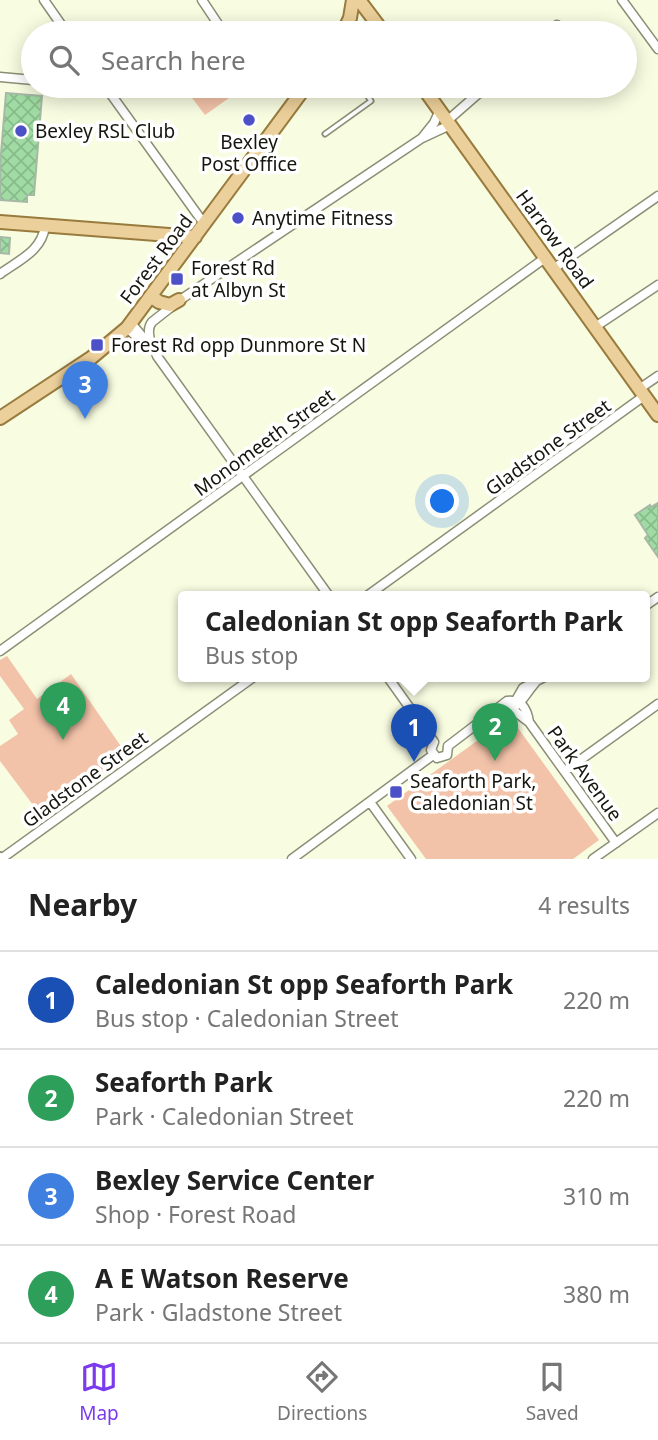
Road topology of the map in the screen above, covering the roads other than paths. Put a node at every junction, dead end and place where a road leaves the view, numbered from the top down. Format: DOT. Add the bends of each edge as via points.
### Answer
graph roads {
  1 [pos="44,0"];
  2 [pos="202,0"];
  3 [pos="353,0"];
  4 [pos="359,0"];
  5 [pos="622,0"];
  6 [pos="59,21"];
  7 [pos="216,21"];
  8 [pos="349,21"];
  9 [pos="375,21"];
  10 [pos="658,49"];
  11 [pos="0,77"];
  12 [pos="21,79"];
  13 [pos="114,98"];
  14 [pos="297,98"];
  15 [pos="369,98"];
  16 [pos="431,98"];
  17 [pos="472,98"];
  18 [pos="446,119"];
  19 [pos="326,134"];
  20 [pos="422,138"];
  21 [pos="658,196"];
  22 [pos="0,222"];
  23 [pos="205,225"];
  24 [pos="45,226"];
  25 [pos="195,237"];
  26 [pos="549,264"];
  27 [pos="0,274"];
  28 [pos="658,285"];
  29 [pos="154,293"];
  30 [pos="179,300"];
  31 [pos="129,326"];
  32 [pos="595,327"];
  33 [pos="159,359"];
  34 [pos="658,376"];
  35 [pos="641,392"];
  36 [pos="658,415"];
  37 [pos="0,418"];
  38 [pos="243,477"];
  39 [pos="325,591"];
  40 [pos="374,591"];
  41 [pos="0,651"];
  42 [pos="247,682"];
  43 [pos="391,682"];
  44 [pos="537,682"];
  45 [pos="518,702"];
  46 [pos="658,704"];
  47 [pos="513,710"];
  48 [pos="495,712"];
  49 [pos="529,722"];
  50 [pos="434,742"];
  51 [pos="448,746"];
  52 [pos="433,755"];
  53 [pos="565,771"];
  54 [pos="370,802"];
  55 [pos="658,813"];
  56 [pos="616,843"];
  57 [pos="1,859"];
  58 [pos="292,859"];
  59 [pos="411,859"];
  60 [pos="593,859"];
  1 -- 6 [label="street"];
  2 -- 7 [label="street"];
  3 -- 8 [label="main road"];
  4 -- 9 [label="main road"];
  5 -- 10 [label="street"];
  11 -- 12 [label="street"];
  13 -- 23 [label="street"];
  14 -- 23 [label="main road, Forest Road"];
  15 -- 19 [label="lane" via="371,101"];
  16 -- 18 [label="main road, Harrow Road"];
  17 -- 18 [label="street"];
  18 -- 20 [label="street"];
  18 -- 20 [label="street" via="434,123"];
  18 -- 26 [label="main road, Harrow Road"];
  20 -- 30 [label="street"];
  21 -- 26 [label="street, Monomeeth Street"];
  22 -- 24 [label="main road"];
  23 -- 25 [label="main road, Forest Road"];
  24 -- 25 [label="main road"];
  24 -- 27 [label="street" via="35,249"];
  25 -- 29 [label="main road, Forest Road"];
  26 -- 32 [label="main road, Harrow Road"];
  26 -- 38 [label="street, Monomeeth Street"];
  28 -- 32 [label="street"];
  29 -- 30 [label="main road"];
  29 -- 31 [label="main road, Forest Road"];
  30 -- 33 [label="street" via="149,326"];
  31 -- 33 [label="street"];
  31 -- 37 [label="main road, Forest Road" via="91,358"];
  32 -- 35 [label="main road, Harrow Road"];
  33 -- 38 [label="street"];
  34 -- 35 [label="street, Gladstone Street"];
  35 -- 36 [label="main road, Harrow Road"];
  35 -- 40 [label="street, Gladstone Street"];
  38 -- 39 [label="street"];
  38 -- 41 [label="street, Monomeeth Street"];
  42 -- 57 [label="street, Gladstone Street"];
  43 -- 50 [label="street"];
  44 -- 45 [label="street" via="523,688"];
  45 -- 47 [label="street"];
  45 -- 48 [label="street" via="507,701"];
  45 -- 49 [label="street, Park Avenue" via="527,711"];
  46 -- 53 [label="street"];
  47 -- 48 [label="street"];
  47 -- 49 [label="street, Park Avenue"];
  48 -- 51 [label="street"];
  49 -- 53 [label="street, Park Avenue"];
  50 -- 51 [label="street"];
  50 -- 52 [label="street"];
  51 -- 52 [label="street" via="445,757"];
  52 -- 54 [label="street"];
  53 -- 56 [label="street, Park Avenue"];
  54 -- 58 [label="street"];
  54 -- 59 [label="street"];
  55 -- 56 [label="street"];
  56 -- 60 [label="street"];
}
